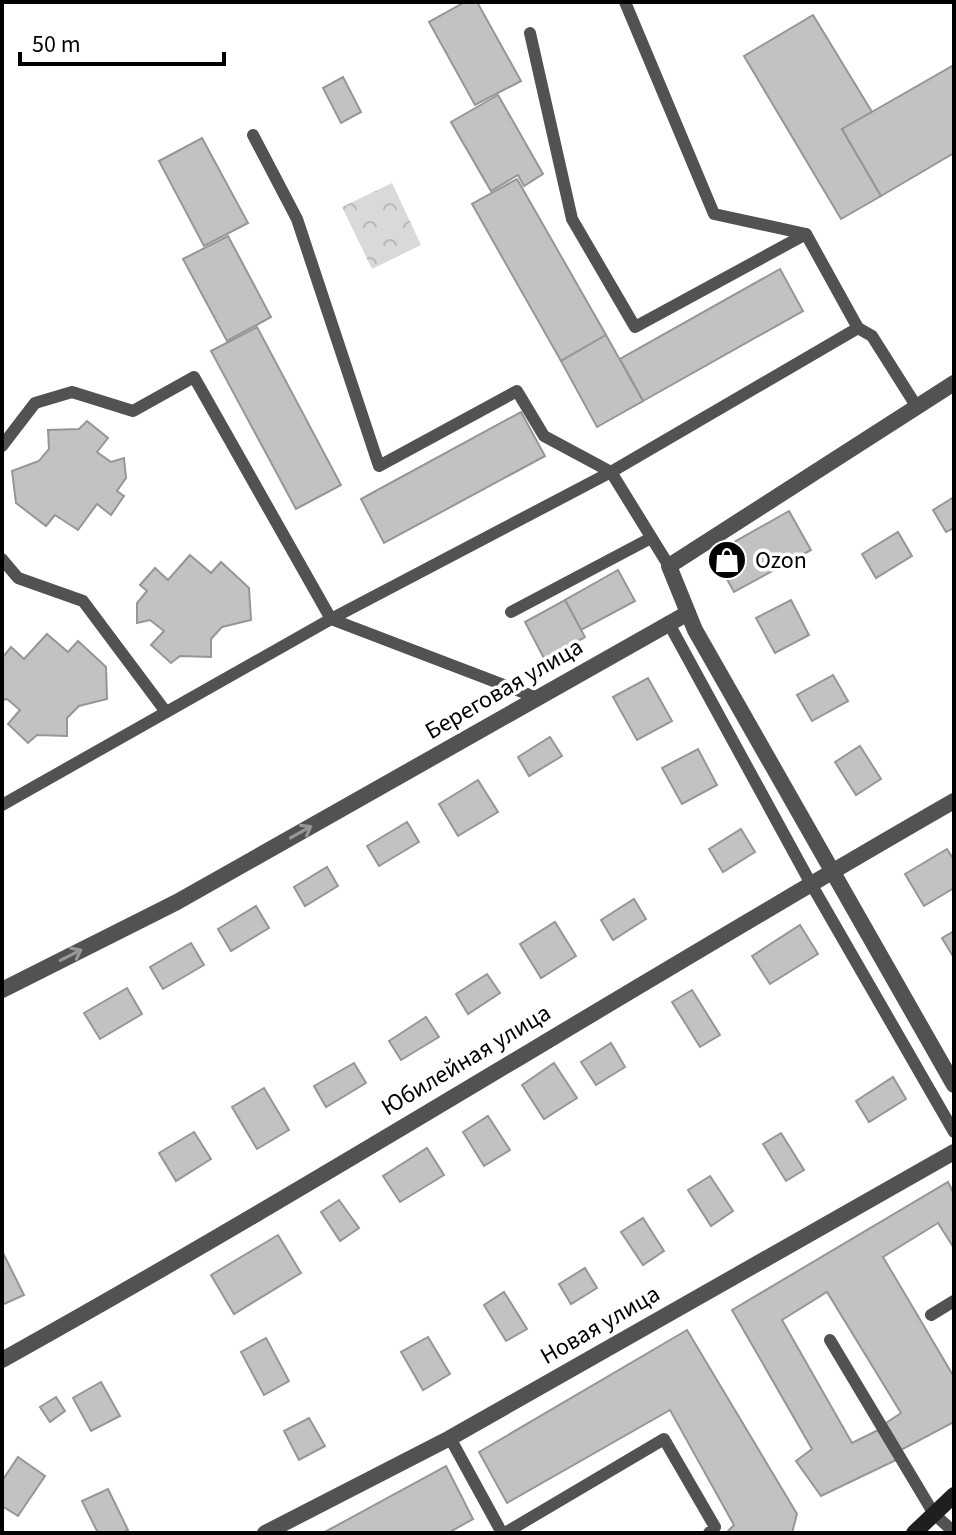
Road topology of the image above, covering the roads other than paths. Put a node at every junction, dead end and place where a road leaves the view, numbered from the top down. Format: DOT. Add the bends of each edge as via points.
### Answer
graph roads {
  1 [pos="625,2"];
  2 [pos="530,33"];
  3 [pos="253,135"];
  4 [pos="806,234"];
  5 [pos="858,328"];
  6 [pos="952,390"];
  7 [pos="915,404"];
  8 [pos="2,446"];
  9 [pos="611,472"];
  10 [pos="651,538"];
  11 [pos="2,559"];
  12 [pos="669,566"];
  13 [pos="511,612"];
  14 [pos="688,613"];
  15 [pos="331,619"];
  16 [pos="668,622"];
  17 [pos="538,698"];
  18 [pos="166,712"];
  19 [pos="954,801"];
  20 [pos="2,805"];
  21 [pos="832,871"];
  22 [pos="810,882"];
  23 [pos="2,990"];
  24 [pos="954,1085"];
  25 [pos="954,1132"];
  26 [pos="954,1152"];
  27 [pos="954,1301"];
  28 [pos="931,1315"];
  29 [pos="830,1340"];
  30 [pos="2,1360"];
  31 [pos="450,1438"];
  32 [pos="954,1495"];
  33 [pos="934,1514"];
  34 [pos="954,1532"];
  35 [pos="265,1533"];
  36 [pos="504,1533"];
  37 [pos="709,1533"];
  38 [pos="914,1533"];
  1 -- 4 [label="lane" via="714,214"];
  2 -- 4 [label="lane" via="572,219 635,327"];
  3 -- 9 [label="lane" via="297,219 379,466 517,391 544,436"];
  4 -- 5 [label="lane"];
  5 -- 7 [label="lane" via="872,336"];
  5 -- 9 [label="lane"];
  6 -- 7 [label="street"];
  7 -- 12 [label="street"];
  8 -- 15 [label="lane" via="35,403 72,392 133,411 194,377"];
  9 -- 10 [label="lane"];
  9 -- 15 [label="lane"];
  10 -- 12 [label="lane"];
  10 -- 13 [label="lane"];
  11 -- 18 [label="lane" via="18,578 83,601"];
  12 -- 14 [label="street"];
  14 -- 16 [label="street, Береговая улица"];
  14 -- 21 [label="street"];
  15 -- 17 [label="lane"];
  15 -- 18 [label="lane"];
  16 -- 17 [label="street, Береговая улица"];
  16 -- 22 [label="lane"];
  23 -- 17 [label="street, Береговая улица, one-way" via="177,902"];
  18 -- 20 [label="lane"];
  19 -- 21 [label="street, Юбилейная улица"];
  21 -- 22 [label="street, Юбилейная улица"];
  21 -- 24 [label="street"];
  22 -- 25 [label="lane"];
  22 -- 30 [label="street, Юбилейная улица"];
  26 -- 31 [label="street, Новая улица"];
  27 -- 28 [label="lane"];
  29 -- 33 [label="lane"];
  31 -- 35 [label="street, Новая улица"];
  31 -- 36 [label="lane"];
  32 -- 33 [label="street"];
  33 -- 34 [label="lane"];
  33 -- 38 [label="street"];
  36 -- 37 [label="lane" via="664,1439 715,1527"];
}
